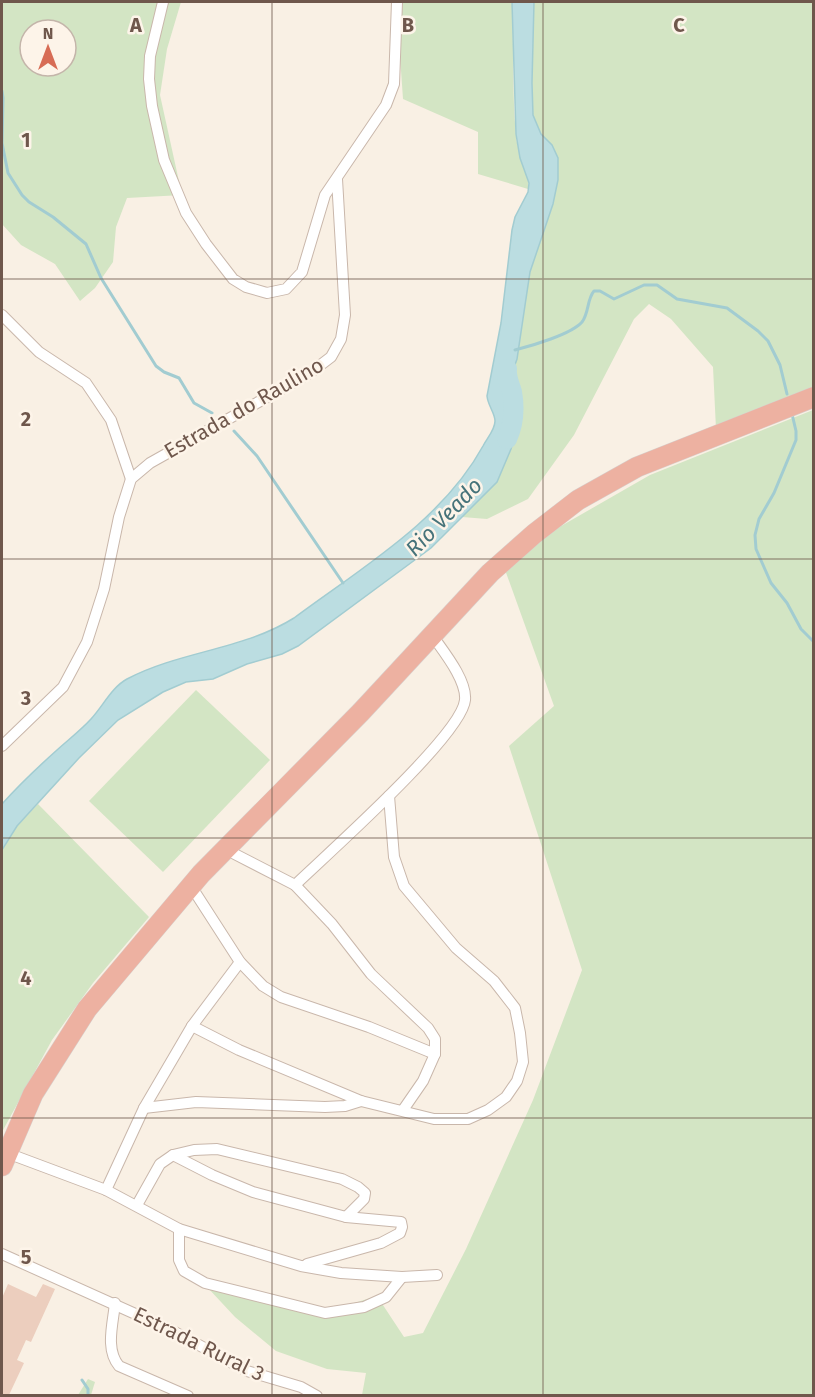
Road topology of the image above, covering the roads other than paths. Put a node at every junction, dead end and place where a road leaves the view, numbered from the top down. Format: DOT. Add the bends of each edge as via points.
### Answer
graph roads {
  1 [pos="163,2"];
  2 [pos="397,2"];
  3 [pos="336,179"];
  4 [pos="2,315"];
  5 [pos="813,397"];
  6 [pos="131,479"];
  7 [pos="432,635"];
  8 [pos="2,746"];
  9 [pos="389,796"];
  10 [pos="225,849"];
  11 [pos="294,885"];
  12 [pos="191,886"];
  13 [pos="240,962"];
  14 [pos="192,1026"];
  15 [pos="435,1054"];
  16 [pos="361,1101"];
  17 [pos="144,1108"];
  18 [pos="403,1110"];
  19 [pos="173,1155"];
  20 [pos="4,1159"];
  21 [pos="106,1190"];
  22 [pos="137,1206"];
  23 [pos="346,1216"];
  24 [pos="179,1228"];
  25 [pos="2,1254"];
  26 [pos="301,1266"];
  27 [pos="437,1275"];
  28 [pos="402,1277"];
  29 [pos="115,1303"];
  30 [pos="188,1395"];
  31 [pos="317,1395"];
  1 -- 3 [label="street" via="150,56 149,79 164,160 186,213 233,279 267,293 286,289 302,272 325,195"];
  2 -- 3 [label="street" via="394,84 386,105"];
  3 -- 6 [label="street, Estrada do Raulino" via="345,315 341,339 331,357 310,373 150,463"];
  4 -- 6 [label="street" via="39,352 86,383 111,420"];
  5 -- 7 [label="highway" via="637,468 578,500 499,566"];
  6 -- 8 [label="street" via="87,642 63,687"];
  7 -- 9 [label="street" via="455,669 465,700 447,733"];
  7 -- 10 [label="highway"];
  9 -- 11 [label="street"];
  9 -- 18 [label="street" via="394,856 404,886 456,948 494,981 515,1008 523,1062 506,1097 468,1119 434,1119"];
  10 -- 11 [label="street"];
  10 -- 12 [label="highway"];
  11 -- 15 [label="street" via="332,924 371,974 428,1028 435,1039"];
  12 -- 13 [label="street"];
  12 -- 20 [label="highway" via="87,1009 33,1094"];
  13 -- 14 [label="street"];
  13 -- 15 [label="street" via="263,986 281,997"];
  14 -- 16 [label="street"];
  14 -- 17 [label="street"];
  15 -- 18 [label="street"];
  16 -- 17 [label="street" via="325,1107 196,1102"];
  16 -- 18 [label="street"];
  17 -- 21 [label="street"];
  19 -- 22 [label="street" via="160,1164"];
  19 -- 23 [label="street" via="253,1192"];
  19 -- 23 [label="street" via="217,1149 342,1179 365,1194"];
  20 -- 21 [label="street"];
  21 -- 22 [label="street"];
  22 -- 24 [label="street"];
  23 -- 26 [label="street" via="401,1222 402,1227 400,1233 381,1243"];
  24 -- 26 [label="street"];
  24 -- 28 [label="street" via="179,1260 184,1271 205,1283 325,1312 364,1307 386,1297"];
  25 -- 29 [label="street, Estrada Rural 3"];
  26 -- 28 [label="street"];
  27 -- 28 [label="street"];
  29 -- 30 [label="street, Estrada Rural 3" via="110,1349 113,1359 119,1366"];
  29 -- 31 [label="street, Estrada Rural 3" via="247,1371"];
}
